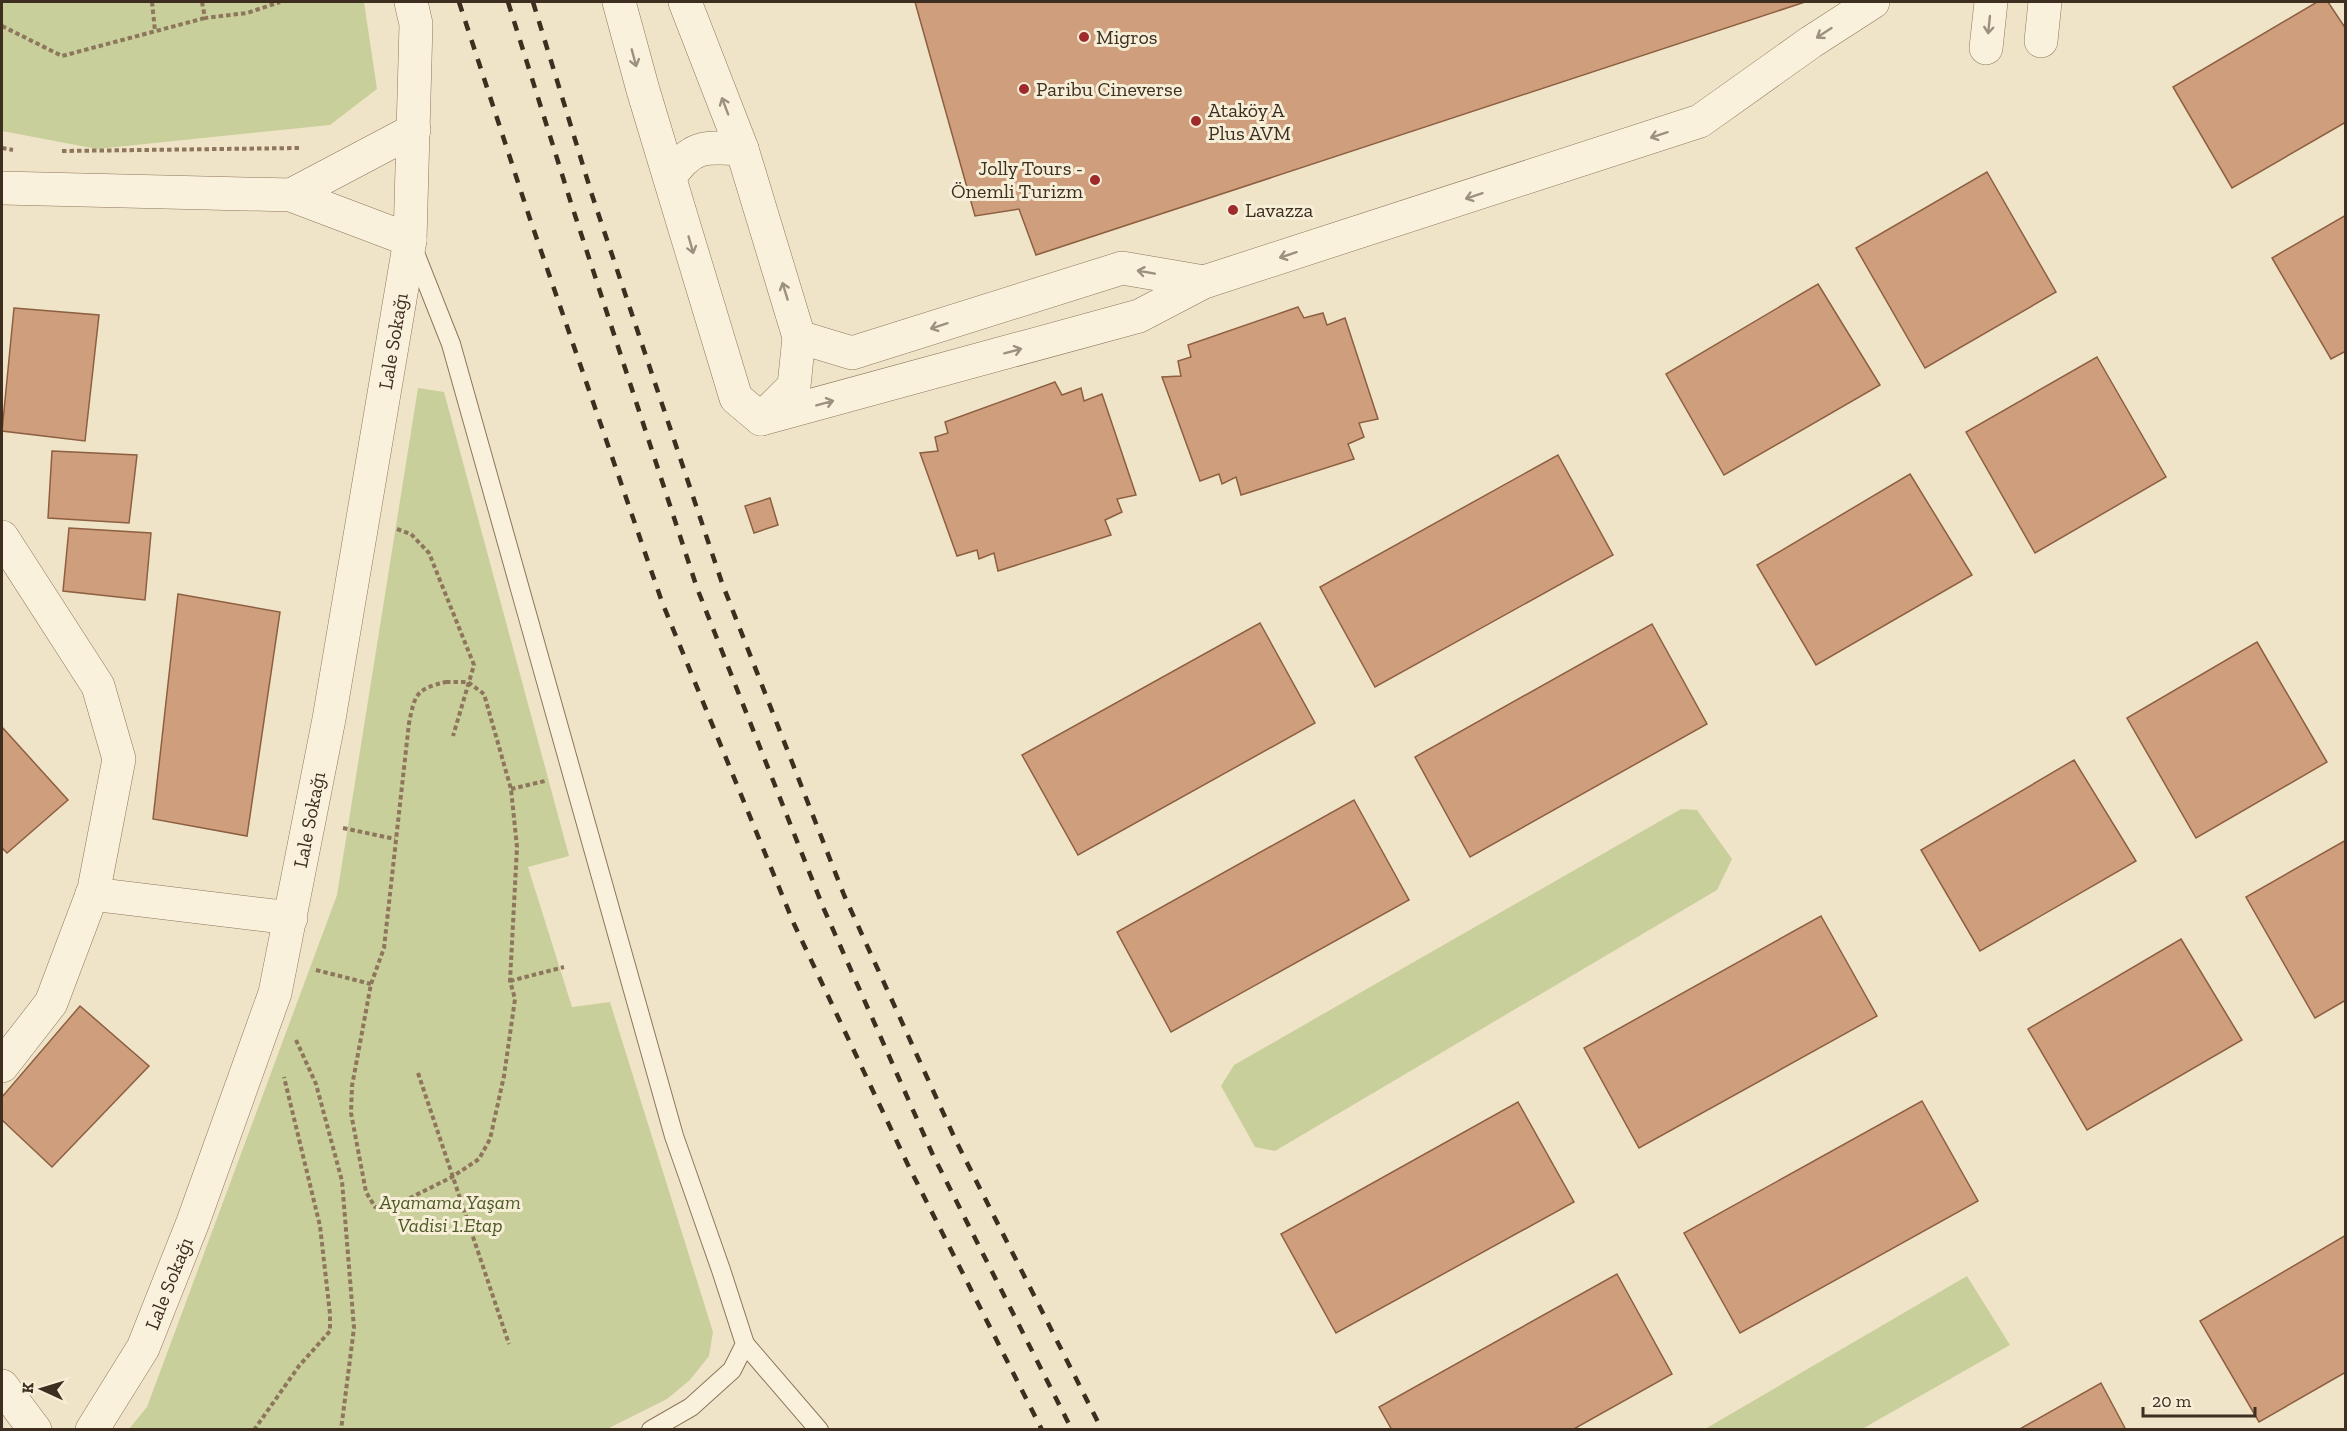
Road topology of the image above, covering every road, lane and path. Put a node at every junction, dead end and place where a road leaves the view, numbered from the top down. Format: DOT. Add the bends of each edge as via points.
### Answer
graph roads {
  1 [pos="152,2"];
  2 [pos="202,2"];
  3 [pos="280,2"];
  4 [pos="411,2"];
  5 [pos="619,2"];
  6 [pos="685,2"];
  7 [pos="1873,2"];
  8 [pos="1991,2"];
  9 [pos="2044,2"];
  10 [pos="205,18"];
  11 [pos="2,27"];
  12 [pos="155,31"];
  13 [pos="2041,40"];
  14 [pos="1986,48"];
  15 [pos="414,130"];
  16 [pos="2,148"];
  17 [pos="303,148"];
  18 [pos="742,149"];
  19 [pos="22,151"];
  20 [pos="57,151"];
  21 [pos="670,177"];
  22 [pos="2,188"];
  23 [pos="291,195"];
  24 [pos="411,240"];
  25 [pos="1204,282"];
  26 [pos="799,337"];
  27 [pos="761,419"];
  28 [pos="363,518"];
  29 [pos="2,537"];
  30 [pos="468,682"];
  31 [pos="453,736"];
  32 [pos="554,778"];
  33 [pos="511,789"];
  34 [pos="309,821"];
  35 [pos="395,839"];
  36 [pos="93,894"];
  37 [pos="291,918"];
  38 [pos="564,967"];
  39 [pos="279,977"];
  40 [pos="510,981"];
  41 [pos="371,984"];
  42 [pos="260,1038"];
  43 [pos="2,1066"];
  44 [pos="418,1073"];
  45 [pos="452,1177"];
  46 [pos="509,1344"];
  47 [pos="745,1344"];
  48 [pos="2,1386"];
  49 [pos="36,1430"];
  50 [pos="92,1430"];
  51 [pos="254,1430"];
  52 [pos="341,1430"];
  53 [pos="651,1430"];
  54 [pos="819,1430"];
  1 -- 12 [label="path"];
  2 -- 10 [label="path"];
  3 -- 10 [label="path" via="247,13"];
  4 -- 15 [label="street, Lale Sokağı" via="416,24"];
  5 -- 21 [label="street, one-way"];
  18 -- 6 [label="street, one-way"];
  7 -- 25 [label="street, one-way" via="1700,121"];
  8 -- 14 [label="street, one-way"];
  9 -- 13 [label="street"];
  10 -- 12 [label="path"];
  11 -- 12 [label="path" via="62,56"];
  15 -- 23 [label="street"];
  15 -- 24 [label="street, Lale Sokağı"];
  16 -- 19 [label="path"];
  17 -- 20 [label="path"];
  18 -- 21 [label="street" via="709,147 683,158"];
  26 -- 18 [label="street, one-way"];
  21 -- 27 [label="street, one-way" via="736,398"];
  22 -- 23 [label="street"];
  23 -- 24 [label="street"];
  24 -- 28 [label="street, Lale Sokağı"];
  24 -- 47 [label="lane" via="451,344 674,1136"];
  25 -- 26 [label="street, one-way" via="1122,268 852,353"];
  27 -- 25 [label="street, one-way" via="1139,316"];
  26 -- 27 [label="street" via="794,386"];
  28 -- 30 [label="path" via="411,534 429,554 474,665"];
  28 -- 34 [label="street, Lale Sokağı"];
  29 -- 36 [label="street" via="98,686 119,759"];
  30 -- 31 [label="path"];
  30 -- 33 [label="path" via="484,694"];
  30 -- 35 [label="path" via="428,686 414,698"];
  32 -- 33 [label="path"];
  33 -- 40 [label="path" via="517,846"];
  34 -- 35 [label="path"];
  34 -- 37 [label="street, Lale Sokağı"];
  35 -- 41 [label="path" via="384,948"];
  36 -- 37 [label="street"];
  36 -- 43 [label="street" via="51,1003"];
  37 -- 39 [label="street, Lale Sokağı"];
  38 -- 40 [label="path"];
  39 -- 41 [label="path"];
  39 -- 42 [label="street, Lale Sokağı"];
  39 -- 52 [label="path" via="316,1084 342,1181 354,1328"];
  40 -- 45 [label="path" via="515,999 490,1139 479,1159"];
  41 -- 45 [label="path" via="351,1113 366,1192 375,1207 392,1207"];
  42 -- 50 [label="street, Lale Sokağı" via="143,1348"];
  42 -- 51 [label="path" via="285,1079 320,1226 330,1331 299,1366"];
  44 -- 45 [label="path"];
  45 -- 46 [label="path"];
  47 -- 53 [label="lane" via="732,1370 691,1407"];
  47 -- 54 [label="lane"];
  48 -- 49 [label="street"];
}
